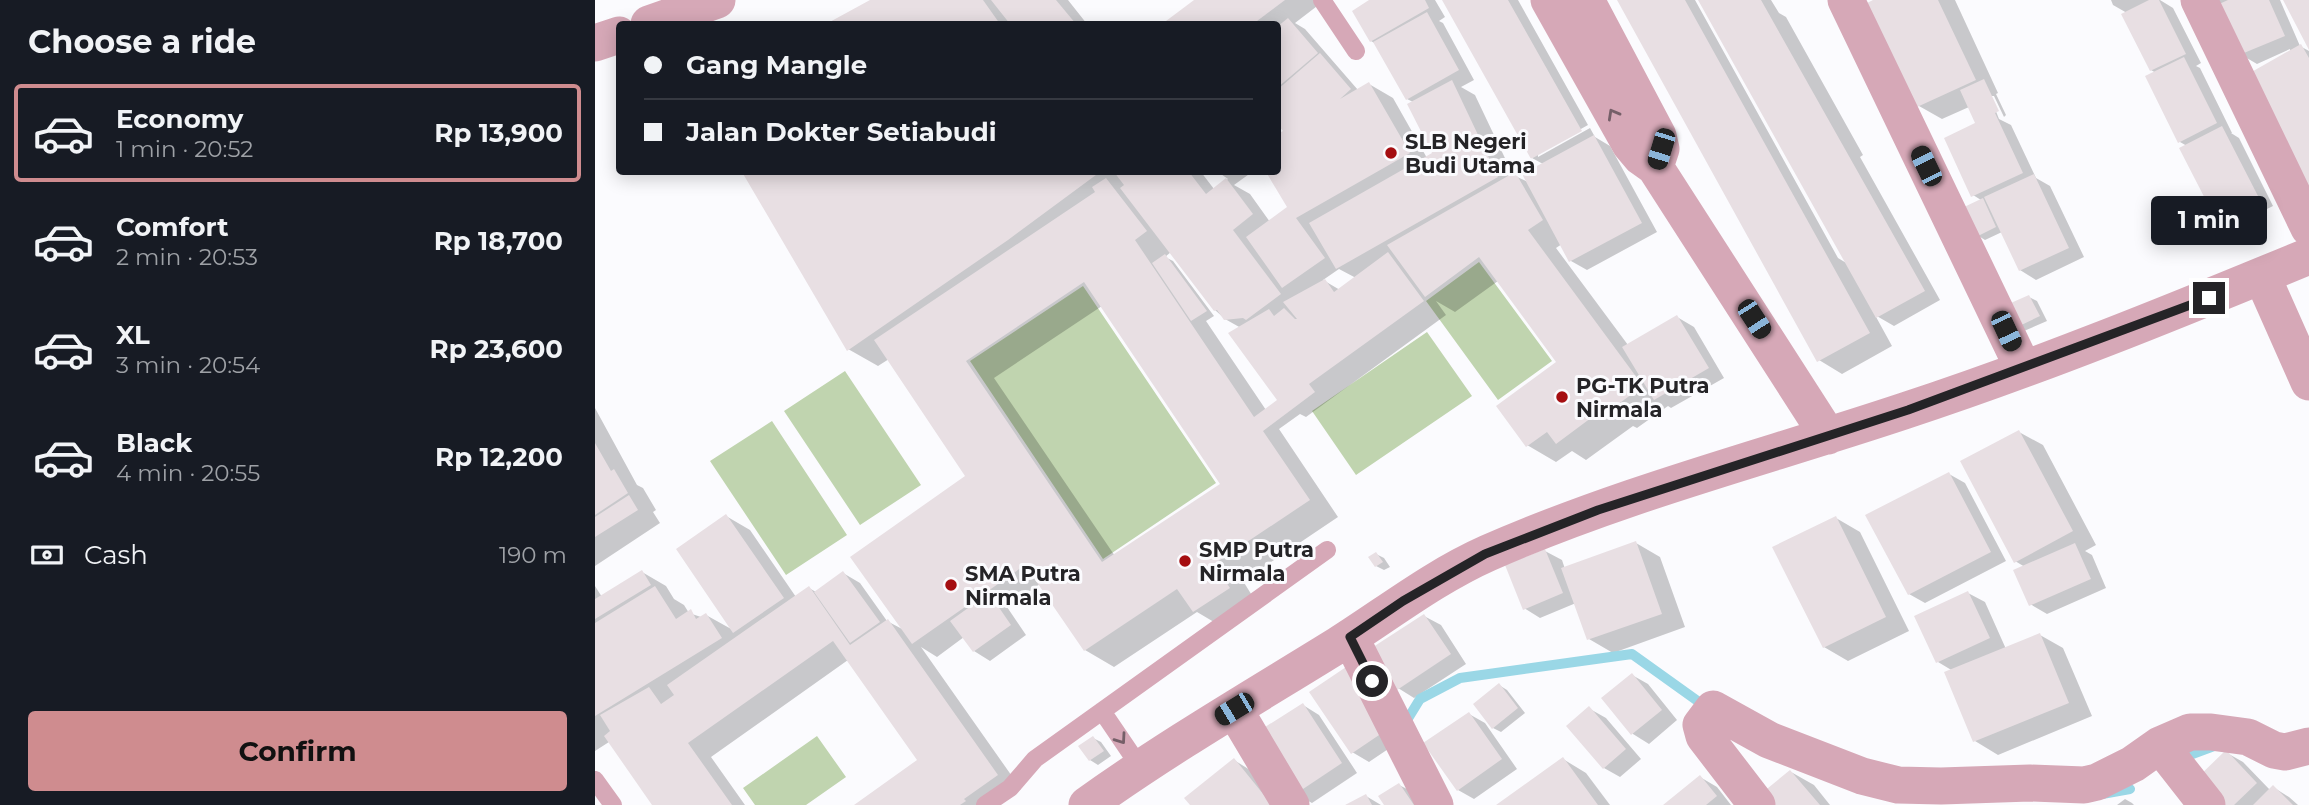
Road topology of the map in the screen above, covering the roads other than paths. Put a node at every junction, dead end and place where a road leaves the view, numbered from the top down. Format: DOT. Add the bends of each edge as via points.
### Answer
graph roads {
  1 [pos="717,0"];
  2 [pos="1322,0"];
  3 [pos="1549,0"];
  4 [pos="1586,0"];
  5 [pos="1846,0"];
  6 [pos="2199,0"];
  7 [pos="658,21"];
  8 [pos="616,36"];
  9 [pos="595,43"];
  10 [pos="1356,51"];
  11 [pos="1655,167"];
  12 [pos="2309,228"];
  13 [pos="2309,257"];
  14 [pos="2262,276"];
  15 [pos="2023,368"];
  16 [pos="2309,382"];
  17 [pos="1828,436"];
  18 [pos="1327,550"];
  19 [pos="1350,637"];
  20 [pos="1234,709"];
  21 [pos="1102,711"];
  22 [pos="2160,745"];
  23 [pos="2309,746"];
  24 [pos="1140,767"];
  25 [pos="595,780"];
  26 [pos="1428,792"];
  27 [pos="2002,792"];
  28 [pos="613,805"];
  29 [pos="985,805"];
  30 [pos="1087,805"];
  31 [pos="1291,805"];
  32 [pos="1756,805"];
  33 [pos="2207,805"];
  1 -- 7 [label="street"];
  2 -- 10 [label="lane"];
  11 -- 3 [label="street, one-way" via="1630,144"];
  4 -- 11 [label="street" via="1658,136 1661,149"];
  5 -- 15 [label="street"];
  6 -- 12 [label="street"];
  8 -- 9 [label="street"];
  11 -- 17 [label="street"];
  13 -- 14 [label="street"];
  14 -- 15 [label="street"];
  14 -- 16 [label="street"];
  15 -- 17 [label="street"];
  17 -- 19 [label="street" via="1598,510 1485,554"];
  18 -- 21 [label="lane"];
  19 -- 20 [label="street"];
  19 -- 26 [label="street"];
  20 -- 24 [label="street"];
  20 -- 31 [label="street"];
  21 -- 24 [label="lane, one-way"];
  21 -- 29 [label="lane" via="1035,759 1010,788"];
  22 -- 23 [label="street" via="2190,732 2211,732 2248,737 2285,751"];
  22 -- 27 [label="street" via="2097,782"];
  22 -- 33 [label="street"];
  24 -- 30 [label="street"];
  25 -- 28 [label="lane"];
  27 -- 32 [label="street" via="1898,785 1862,776 1710,712 1701,729 1704,736"];
}
